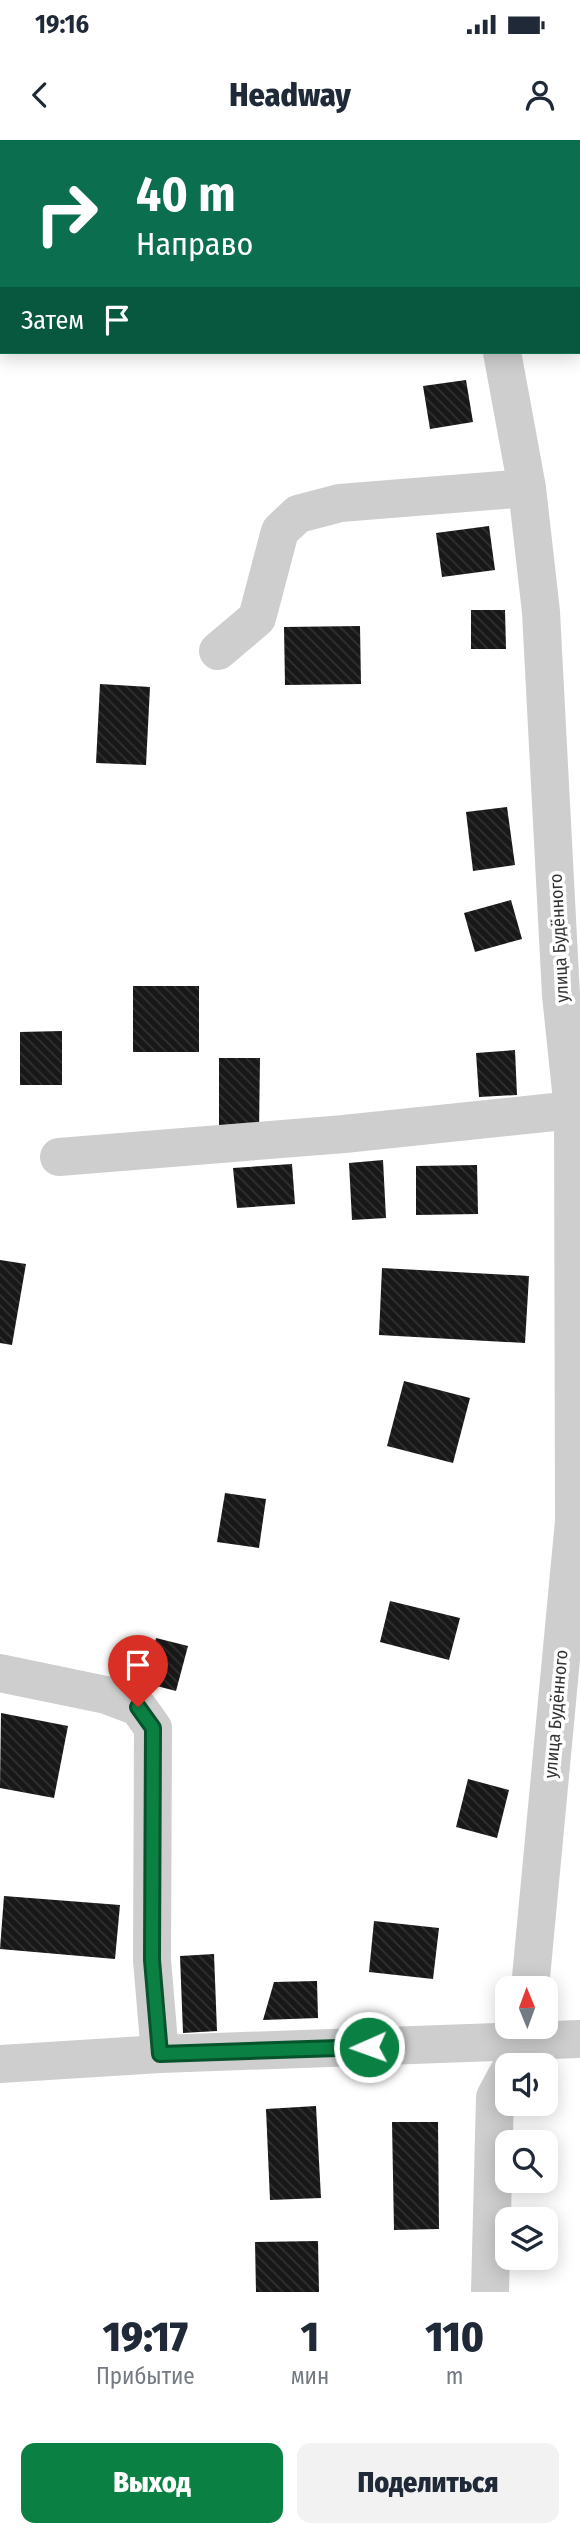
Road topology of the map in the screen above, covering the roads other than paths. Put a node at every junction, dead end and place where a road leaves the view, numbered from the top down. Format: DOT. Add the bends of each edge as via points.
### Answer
graph roads {
  1 [pos="502,354"];
  2 [pos="527,488"];
  3 [pos="218,652"];
  4 [pos="571,995"];
  5 [pos="573,1110"];
  6 [pos="59,1157"];
  7 [pos="577,1433"];
  8 [pos="0,1673"];
  9 [pos="531,1976"];
  10 [pos="580,2039"];
  11 [pos="518,2051"];
  12 [pos="160,2054"];
  13 [pos="0,2064"];
  14 [pos="490,2292"];
  1 -- 2 [label="street, улица Будённого"];
  2 -- 3 [label="street" via="341,503 298,514 280,531 257,618"];
  2 -- 4 [label="street, улица Будённого"];
  4 -- 5 [label="street, улица Будённого"];
  5 -- 6 [label="street"];
  5 -- 7 [label="street, улица Будённого"];
  7 -- 9 [label="street, улица Будённого" via="574,1521"];
  8 -- 12 [label="street" via="106,1695 138,1707 153,1728 152,1960"];
  10 -- 11 [label="street"];
  11 -- 12 [label="street"];
  11 -- 14 [label="street" via="495,2097"];
  12 -- 13 [label="street"];
}
